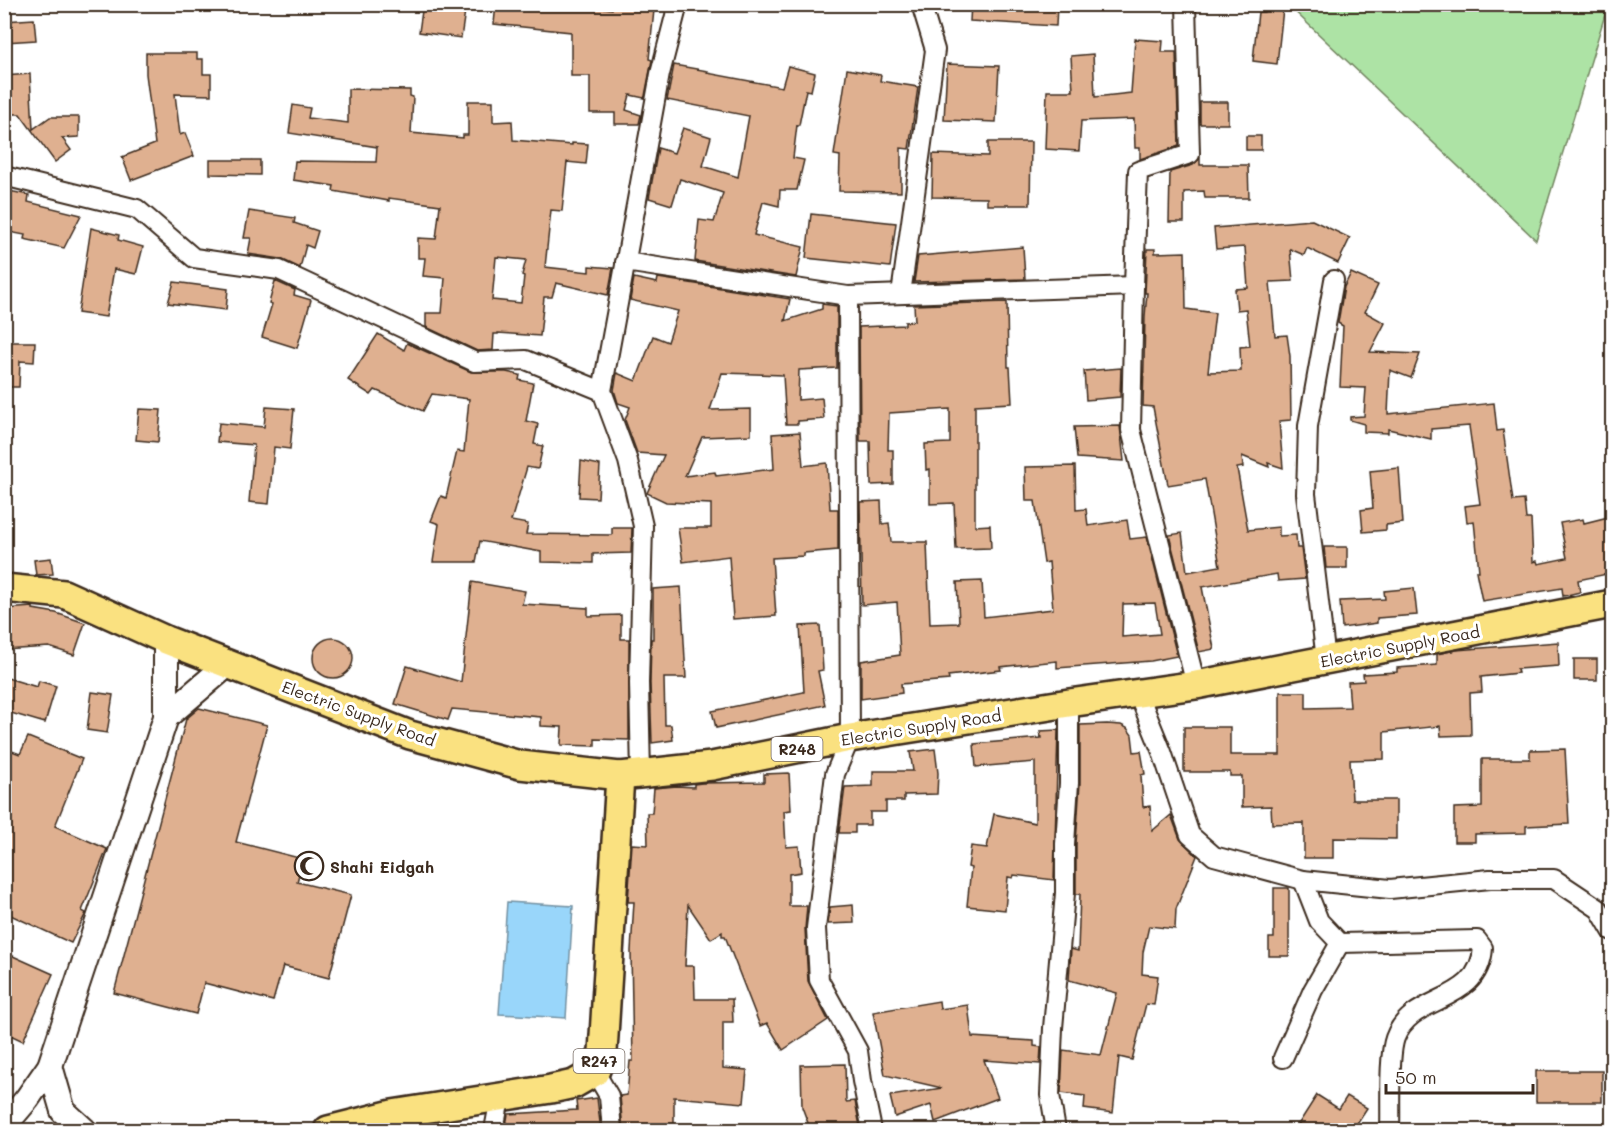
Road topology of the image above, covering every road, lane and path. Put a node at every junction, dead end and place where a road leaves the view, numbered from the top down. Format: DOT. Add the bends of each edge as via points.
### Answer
graph roads {
  1 [pos="678,4"];
  2 [pos="921,4"];
  3 [pos="1186,4"];
  4 [pos="4,176"];
  5 [pos="625,262"];
  6 [pos="1334,280"];
  7 [pos="1134,286"];
  8 [pos="902,294"];
  9 [pos="848,296"];
  10 [pos="602,391"];
  11 [pos="4,588"];
  12 [pos="1612,604"];
  13 [pos="166,640"];
  14 [pos="1326,660"];
  15 [pos="228,664"];
  16 [pos="1196,685"];
  17 [pos="1138,693"];
  18 [pos="1069,703"];
  19 [pos="166,717"];
  20 [pos="850,738"];
  21 [pos="631,775"];
  22 [pos="1304,880"];
  23 [pos="1612,931"];
  24 [pos="1340,943"];
  25 [pos="1283,1058"];
  26 [pos="50,1066"];
  27 [pos="595,1072"];
  28 [pos="500,1098"];
  29 [pos="4,1126"];
  30 [pos="325,1130"];
  31 [pos="84,1131"];
  32 [pos="494,1131"];
  33 [pos="612,1131"];
  34 [pos="872,1131"];
  35 [pos="1056,1131"];
  36 [pos="1390,1131"];
  1 -- 5 [label="street" via="660,74"];
  2 -- 8 [label="street" via="935,50"];
  3 -- 7 [label="street" via="1190,154 1138,171"];
  4 -- 10 [label="street" via="137,209 194,258 279,270 476,362 526,360"];
  5 -- 9 [label="street"];
  5 -- 10 [label="street"];
  6 -- 14 [label="street" via="1308,426 1306,494"];
  7 -- 8 [label="street"];
  7 -- 16 [label="street" via="1131,430"];
  8 -- 9 [label="street"];
  9 -- 20 [label="street"];
  10 -- 21 [label="street" via="628,461 643,526 639,683"];
  11 -- 13 [label="main road, Electric Supply Road / R248" via="64,594"];
  12 -- 14 [label="main road, Electric Supply Road / R248"];
  13 -- 15 [label="main road, Electric Supply Road / R248"];
  13 -- 19 [label="main road"];
  14 -- 16 [label="main road, Electric Supply Road / R248"];
  15 -- 19 [label="main road"];
  15 -- 21 [label="main road, Electric Supply Road / R248" via="410,735 520,765"];
  16 -- 17 [label="main road, Electric Supply Road / R248"];
  17 -- 18 [label="main road, Electric Supply Road / R248"];
  17 -- 22 [label="street" via="1190,836 1214,856"];
  18 -- 20 [label="main road, Electric Supply Road / R248"];
  18 -- 35 [label="street" via="1065,892 1050,1095"];
  19 -- 26 [label="main road"];
  20 -- 21 [label="main road, Electric Supply Road / R248" via="712,766"];
  20 -- 34 [label="street" via="835,774 816,928 818,970 819,980 858,1050"];
  21 -- 27 [label="main road, R247" via="603,1052"];
  22 -- 23 [label="street" via="1389,889 1490,879 1554,879 1599,909"];
  22 -- 24 [label="street" via="1319,921"];
  24 -- 25 [label="street" via="1313,990"];
  24 -- 36 [label="street" via="1477,940 1483,948 1474,978 1443,999 1412,1013 1403,1024 1395,1040"];
  26 -- 29 [label="main road"];
  26 -- 31 [label="main road" via="63,1111"];
  27 -- 28 [label="main road, R247" via="574,1084"];
  27 -- 33 [label="street" via="609,1096"];
  28 -- 30 [label="main road, R247" via="392,1114"];
  28 -- 32 [label="street"];
}
